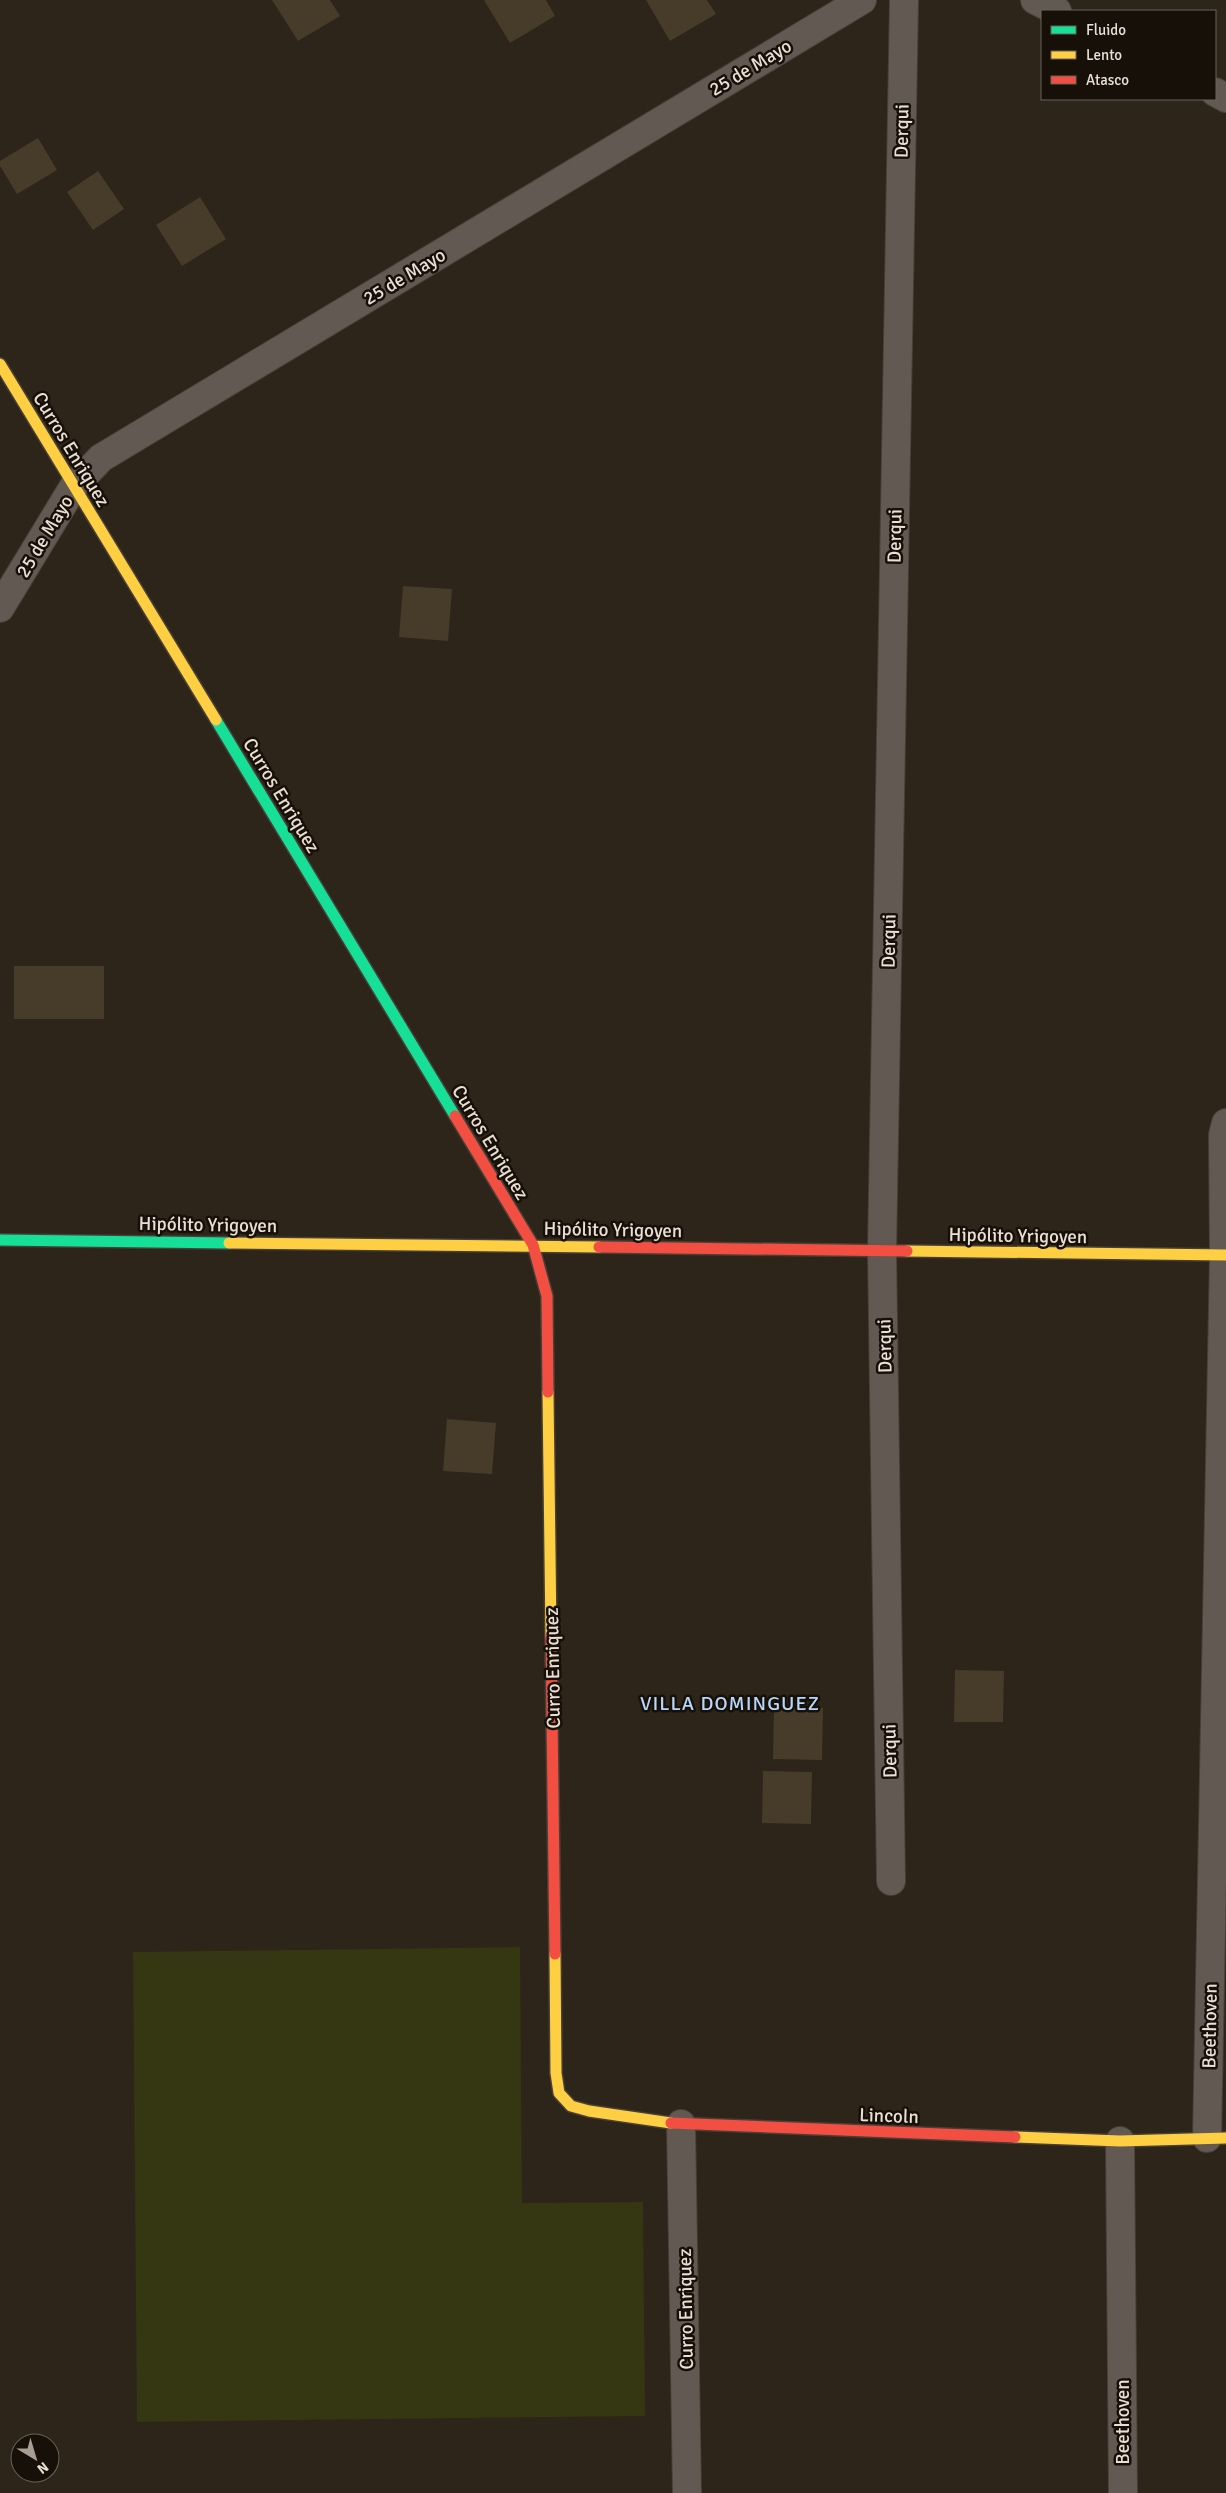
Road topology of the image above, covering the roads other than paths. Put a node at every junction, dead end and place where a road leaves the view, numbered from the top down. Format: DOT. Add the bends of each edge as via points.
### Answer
graph roads {
  1 [pos="862,0"];
  2 [pos="904,0"];
  3 [pos="1035,0"];
  4 [pos="1055,10"];
  5 [pos="0,364"];
  6 [pos="74,486"];
  7 [pos="0,608"];
  8 [pos="1226,1123"];
  9 [pos="0,1240"];
  10 [pos="533,1245"];
  11 [pos="882,1251"];
  12 [pos="1225,1255"];
  13 [pos="890,1882"];
  14 [pos="559,2093"];
  15 [pos="681,2124"];
  16 [pos="1217,2138"];
  17 [pos="1120,2141"];
  18 [pos="688,2493"];
  19 [pos="1123,2493"];
  1 -- 6 [label="street, 25 de Mayo" via="101,458"];
  2 -- 11 [label="street, Derqui"];
  3 -- 4 [label="street"];
  5 -- 6 [label="street, Curros Enriquez"];
  6 -- 7 [label="street, 25 de Mayo"];
  6 -- 10 [label="street, Curros Enriquez"];
  8 -- 12 [label="street, Beethoven" via="1223,1135"];
  9 -- 10 [label="street, Hipólito Yrigoyen"];
  10 -- 11 [label="street, Hipólito Yrigoyen"];
  10 -- 14 [label="street, Curro Enriquez" via="547,1296 556,2073"];
  11 -- 12 [label="street, Hipólito Yrigoyen"];
  11 -- 13 [label="street, Derqui"];
  12 -- 16 [label="street, Beethoven"];
  14 -- 15 [label="street, Lincoln" via="571,2106 589,2111"];
  15 -- 17 [label="street, Lincoln"];
  15 -- 18 [label="street, Curro Enriquez"];
  16 -- 17 [label="street, Lincoln"];
  17 -- 19 [label="street, Beethoven"];
}
